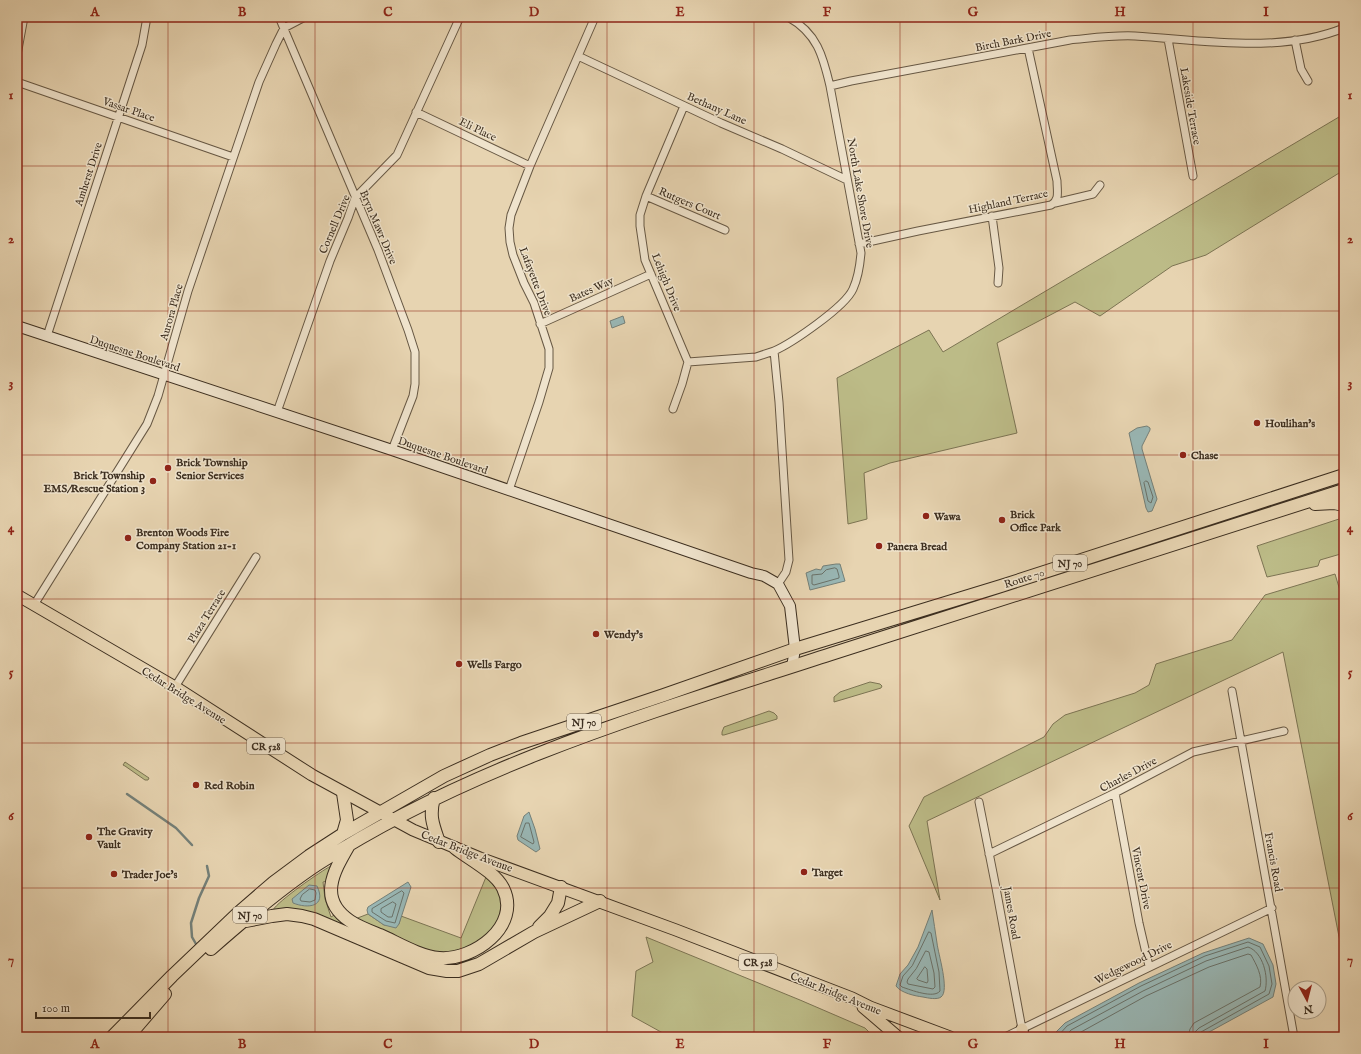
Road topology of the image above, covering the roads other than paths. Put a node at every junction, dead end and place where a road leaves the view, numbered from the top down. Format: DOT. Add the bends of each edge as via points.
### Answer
graph roads {
  1 [pos="24,17"];
  2 [pos="147,17"];
  3 [pos="279,17"];
  4 [pos="305,17"];
  5 [pos="460,17"];
  6 [pos="595,17"];
  7 [pos="788,17"];
  8 [pos="284,28"];
  9 [pos="1344,28"];
  10 [pos="1168,39"];
  11 [pos="1295,40"];
  12 [pos="1028,48"];
  13 [pos="17,55"];
  14 [pos="578,56"];
  15 [pos="1308,81"];
  16 [pos="17,82"];
  17 [pos="830,86"];
  18 [pos="684,106"];
  19 [pos="416,112"];
  20 [pos="118,118"];
  21 [pos="233,157"];
  22 [pos="530,166"];
  23 [pos="1193,176"];
  24 [pos="847,180"];
  25 [pos="1100,185"];
  26 [pos="646,196"];
  27 [pos="355,198"];
  28 [pos="1055,203"];
  29 [pos="992,216"];
  30 [pos="725,230"];
  31 [pos="859,244"];
  32 [pos="651,274"];
  33 [pos="998,283"];
  34 [pos="540,324"];
  35 [pos="17,326"];
  36 [pos="47,336"];
  37 [pos="774,351"];
  38 [pos="688,362"];
  39 [pos="164,375"];
  40 [pos="673,409"];
  41 [pos="277,412"];
  42 [pos="392,450"];
  43 [pos="1344,475"];
  44 [pos="509,490"];
  45 [pos="1344,490"];
  46 [pos="1302,504"];
  47 [pos="1344,505"];
  48 [pos="256,557"];
  49 [pos="778,584"];
  50 [pos="17,595"];
  51 [pos="34,605"];
  52 [pos="795,649"];
  53 [pos="792,667"];
  54 [pos="175,688"];
  55 [pos="1232,690"];
  56 [pos="1284,731"];
  57 [pos="1241,741"];
  58 [pos="343,793"];
  59 [pos="1115,793"];
  60 [pos="434,798"];
  61 [pos="979,802"];
  62 [pos="380,812"];
  63 [pos="394,820"];
  64 [pos="343,834"];
  65 [pos="439,842"];
  66 [pos="350,844"];
  67 [pos="454,848"];
  68 [pos="989,854"];
  69 [pos="561,887"];
  70 [pos="600,901"];
  71 [pos="1272,908"];
  72 [pos="242,922"];
  73 [pos="534,932"];
  74 [pos="1150,966"];
  75 [pos="852,998"];
  76 [pos="1022,1033"];
  77 [pos="112,1037"];
  78 [pos="128,1037"];
  79 [pos="898,1037"];
  80 [pos="950,1037"];
  81 [pos="1005,1037"];
  82 [pos="1294,1037"];
  1 -- 13 [label="street"];
  2 -- 20 [label="street, Amherst Drive" via="142,45"];
  3 -- 8 [label="street, Bryn Mawr Drive"];
  4 -- 8 [label="street"];
  5 -- 19 [label="street, Cornell Drive"];
  6 -- 14 [label="street, Lafayette Drive"];
  7 -- 17 [label="street, North Lake Shore Drive" via="808,32 817,44"];
  8 -- 21 [label="street, Aurora Place" via="259,82"];
  8 -- 27 [label="street, Bryn Mawr Drive"];
  9 -- 11 [label="street, Birch Bark Drive"];
  10 -- 11 [label="street, Birch Bark Drive" via="1261,43"];
  10 -- 12 [label="street, Birch Bark Drive" via="1107,37 1070,40"];
  10 -- 23 [label="street, Lakeside Terrace"];
  11 -- 15 [label="street" via="1301,69"];
  12 -- 17 [label="street, Birch Bark Drive"];
  12 -- 28 [label="street, Highland Terrace" via="1057,182"];
  14 -- 18 [label="street, Bethany Lane"];
  14 -- 22 [label="street, Lafayette Drive"];
  16 -- 20 [label="street, Vassar Place"];
  17 -- 24 [label="street, North Lake Shore Drive"];
  18 -- 24 [label="street, Bethany Lane"];
  18 -- 26 [label="street, Lehigh Drive"];
  19 -- 22 [label="street, Eli Place"];
  19 -- 27 [label="street, Cornell Drive" via="397,155"];
  20 -- 21 [label="street, Vassar Place"];
  20 -- 36 [label="street, Amherst Drive"];
  21 -- 39 [label="street, Aurora Place" via="188,291"];
  22 -- 34 [label="street, Lafayette Drive" via="511,215 509,228 513,255 534,303"];
  24 -- 31 [label="street, North Lake Shore Drive"];
  25 -- 28 [label="street" via="1093,194"];
  26 -- 30 [label="street, Rutgers Court"];
  26 -- 32 [label="street, Lehigh Drive" via="640,215 640,226 645,260"];
  27 -- 41 [label="street, Cornell Drive"];
  27 -- 42 [label="street, Bryn Mawr Drive" via="378,250 415,352 415,384"];
  28 -- 29 [label="street, Highland Terrace"];
  29 -- 31 [label="street, Highland Terrace"];
  29 -- 33 [label="street" via="999,268"];
  31 -- 37 [label="street, North Lake Shore Drive" via="860,267 853,290 841,305 805,333"];
  32 -- 34 [label="street, Bates Way"];
  32 -- 38 [label="street, Lehigh Drive"];
  34 -- 44 [label="street, Lafayette Drive" via="549,349 549,368"];
  35 -- 36 [label="street, Duquesne Boulevard"];
  36 -- 39 [label="street, Duquesne Boulevard"];
  37 -- 38 [label="street" via="756,357"];
  37 -- 49 [label="street" via="789,560 786,572"];
  38 -- 40 [label="street"];
  39 -- 41 [label="street, Duquesne Boulevard"];
  39 -- 51 [label="street, Aurora Place" via="147,424"];
  41 -- 42 [label="street, Duquesne Boulevard"];
  42 -- 44 [label="street, Duquesne Boulevard"];
  43 -- 52 [label="highway, Route 70 / NJ 70" via="1001,586"];
  44 -- 49 [label="street, Duquesne Boulevard" via="764,576"];
  45 -- 46 [label="highway, NJ 70"];
  46 -- 47 [label="highway"];
  46 -- 53 [label="highway, Route 70 / NJ 70"];
  48 -- 54 [label="street, Plaza Terrace"];
  49 -- 52 [label="street" via="790,606"];
  50 -- 51 [label="main road, Cedar Bridge Avenue / CR 528"];
  51 -- 54 [label="main road, Cedar Bridge Avenue / CR 528"];
  52 -- 53 [label="street"];
  52 -- 62 [label="highway, NJ 70" via="509,748 444,776"];
  53 -- 60 [label="highway, NJ 70" via="621,722"];
  54 -- 58 [label="main road, Cedar Bridge Avenue / CR 528"];
  55 -- 57 [label="street, Francis Road"];
  56 -- 57 [label="street, Charles Drive"];
  57 -- 59 [label="street, Charles Drive" via="1193,752"];
  57 -- 71 [label="street, Francis Road"];
  58 -- 62 [label="main road, Cedar Bridge Avenue / CR 528"];
  58 -- 64 [label="highway" via="347,820"];
  59 -- 68 [label="street, Charles Drive"];
  59 -- 74 [label="street, Vincent Drive" via="1139,923"];
  60 -- 63 [label="highway, NJ 70"];
  60 -- 65 [label="highway" via="431,819"];
  61 -- 68 [label="street, James Road"];
  62 -- 63 [label="main road, Cedar Bridge Avenue / CR 528"];
  62 -- 64 [label="highway, NJ 70"];
  63 -- 65 [label="main road, Cedar Bridge Avenue / CR 528"];
  63 -- 66 [label="highway, NJ 70"];
  64 -- 77 [label="highway, NJ 70" via="274,882 242,910"];
  65 -- 67 [label="main road, Cedar Bridge Avenue / CR 528"];
  66 -- 67 [label="highway" via="331,882 333,904 340,914 351,922 423,954 438,958 453,958 481,946 493,936 506,912 507,901 503,888 492,875"];
  66 -- 72 [label="highway, NJ 70" via="315,866"];
  67 -- 69 [label="main road, Cedar Bridge Avenue / CR 528"];
  68 -- 76 [label="street, James Road"];
  69 -- 70 [label="main road, Cedar Bridge Avenue / CR 528"];
  69 -- 73 [label="highway" via="558,903 550,916"];
  70 -- 73 [label="highway"];
  70 -- 75 [label="main road, Cedar Bridge Avenue / CR 528"];
  71 -- 74 [label="street, Wedgewood Drive"];
  71 -- 82 [label="street, Francis Road"];
  72 -- 73 [label="highway" via="287,914 302,916 429,968 447,972 479,964"];
  72 -- 78 [label="highway, NJ 70" via="154,1005"];
  74 -- 76 [label="street, Wedgewood Drive"];
  75 -- 79 [label="main road"];
  75 -- 80 [label="main road, Cedar Bridge Avenue / CR 528"];
  76 -- 81 [label="street, Wedgewood Drive"];
}
